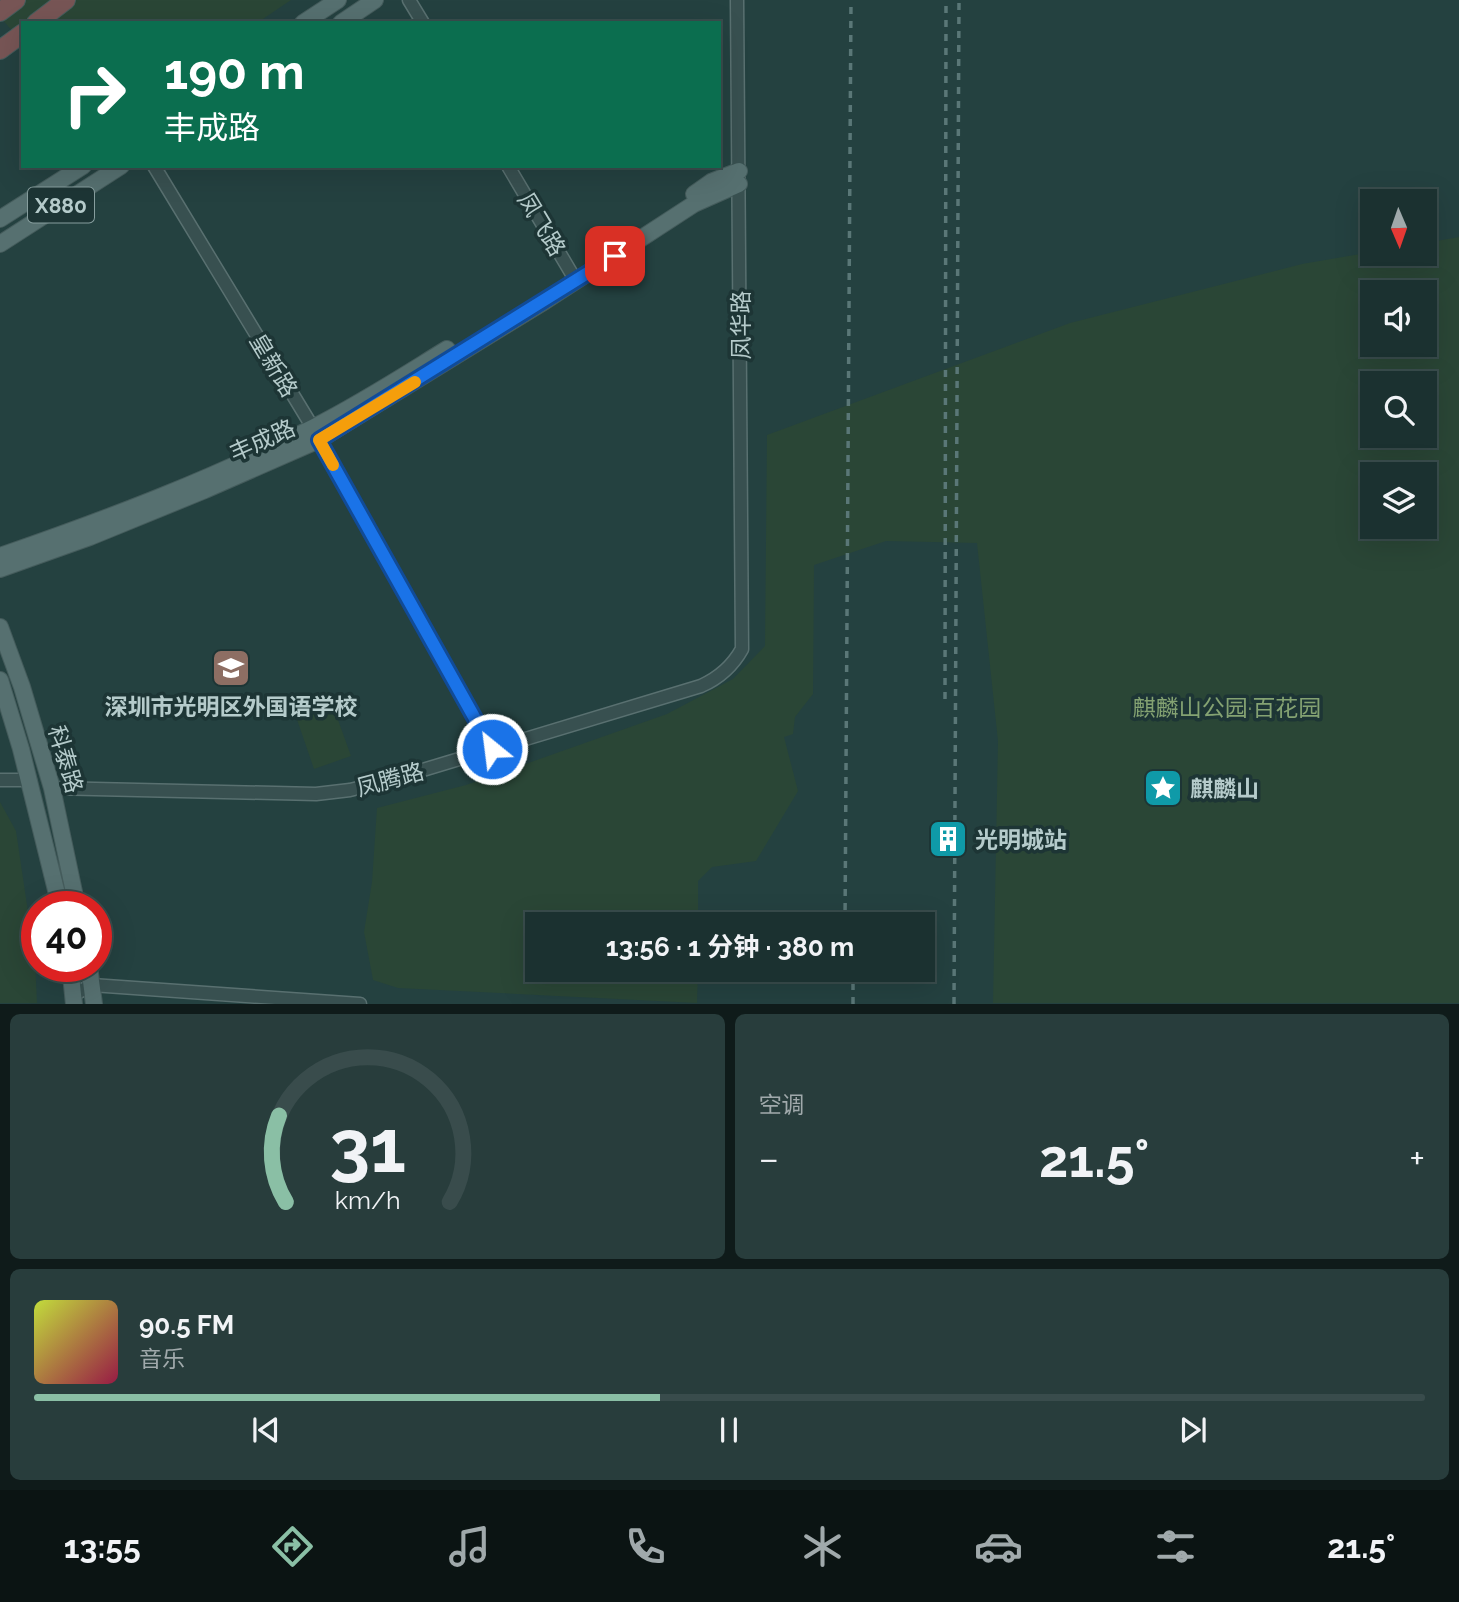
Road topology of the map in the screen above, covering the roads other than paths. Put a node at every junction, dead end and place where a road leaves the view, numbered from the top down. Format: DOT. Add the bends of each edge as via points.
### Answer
graph roads {
  1 [pos="10,0"];
  2 [pos="16,0"];
  3 [pos="66,0"];
  4 [pos="338,0"];
  5 [pos="375,0"];
  6 [pos="409,0"];
  7 [pos="737,0"];
  8 [pos="0,11"];
  9 [pos="39,21"];
  10 [pos="306,21"];
  11 [pos="344,21"];
  12 [pos="422,21"];
  13 [pos="80,168"];
  14 [pos="118,168"];
  15 [pos="155,168"];
  16 [pos="509,168"];
  17 [pos="739,178"];
  18 [pos="0,219"];
  19 [pos="0,244"];
  20 [pos="573,277"];
  21 [pos="316,434"];
  22 [pos="0,556"];
  23 [pos="0,569"];
  24 [pos="0,627"];
  25 [pos="742,649"];
  26 [pos="0,680"];
  27 [pos="492,749"];
  28 [pos="0,780"];
  29 [pos="30,780"];
  30 [pos="52,788"];
  31 [pos="56,891"];
  32 [pos="74,891"];
  33 [pos="92,982"];
  34 [pos="92,985"];
  35 [pos="74,999"];
  36 [pos="93,1003"];
  37 [pos="360,1003"];
  1 -- 8 [label="highway"];
  2 -- 8 [label="highway"];
  3 -- 9 [label="highway"];
  4 -- 10 [label="main road"];
  5 -- 11 [label="main road"];
  6 -- 12 [label="street"];
  7 -- 17 [label="street, 凤华路"];
  13 -- 18 [label="main road, X880"];
  14 -- 19 [label="main road, X880"];
  15 -- 21 [label="street, 皇新路"];
  16 -- 20 [label="street, 凤飞路"];
  17 -- 20 [label="main road, 丰成路" via="712,183"];
  17 -- 25 [label="street, 凤华路"];
  20 -- 21 [label="main road, 丰成路"];
  21 -- 22 [label="main road, 丰成路"];
  21 -- 23 [label="main road, 丰成路" via="205,490"];
  21 -- 27 [label="street, 皇新路"];
  24 -- 30 [label="main road, 科泰路"];
  25 -- 27 [label="street, 凤腾路" via="724,673 701,686"];
  26 -- 29 [label="main road, 科泰路"];
  27 -- 30 [label="street, 凤腾路" via="333,793"];
  28 -- 29 [label="street"];
  29 -- 31 [label="main road, 科泰路"];
  30 -- 32 [label="main road, 科泰路"];
  33 -- 34 [label="main road"];
  34 -- 35 [label="street"];
  34 -- 36 [label="main road"];
  34 -- 37 [label="street"];
  35 -- 36 [label="street"];
}
